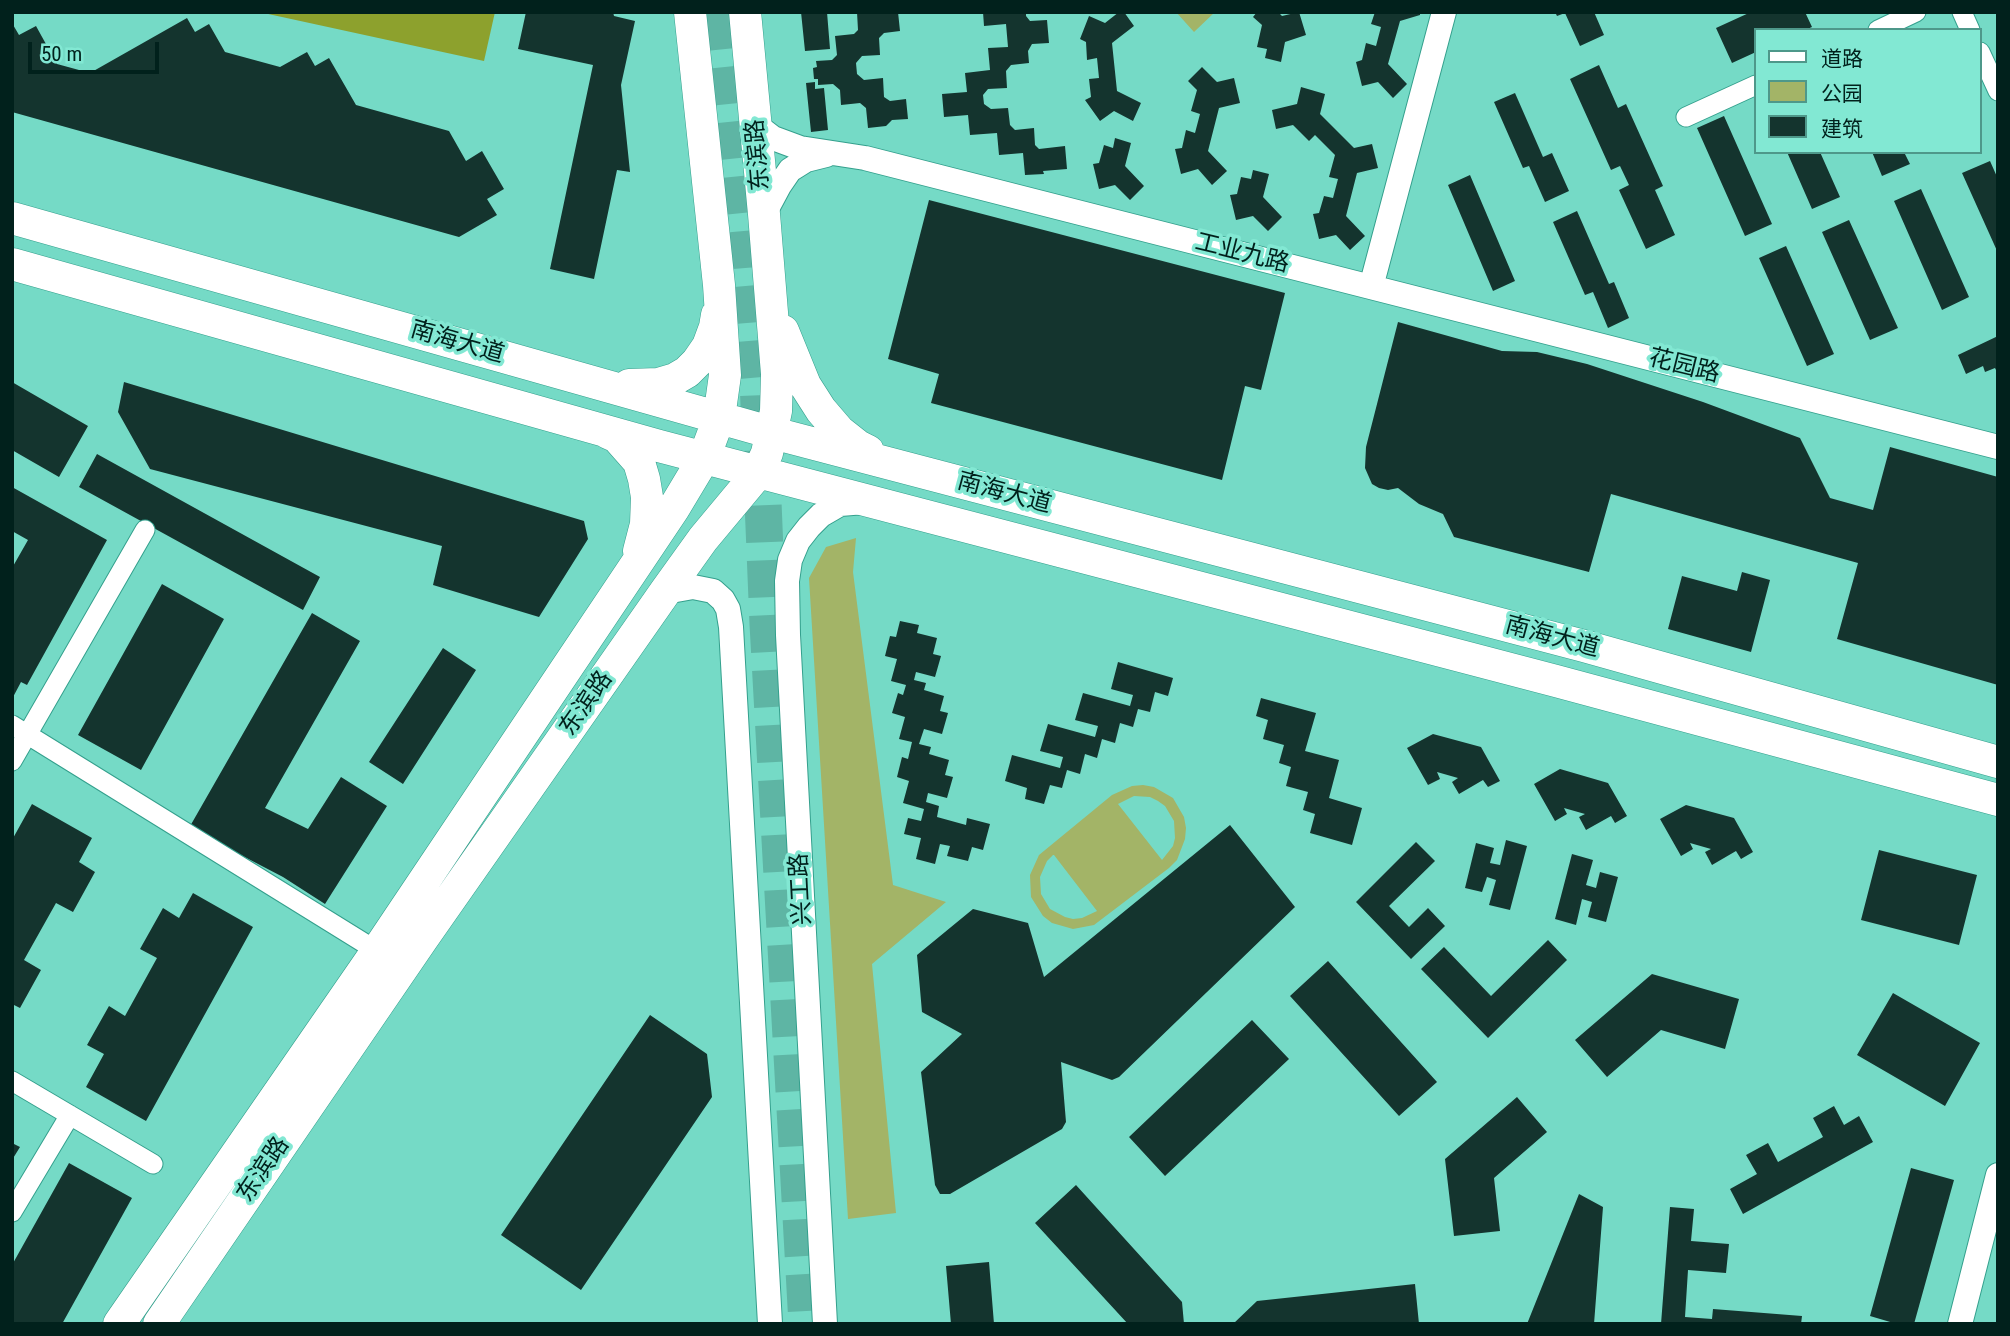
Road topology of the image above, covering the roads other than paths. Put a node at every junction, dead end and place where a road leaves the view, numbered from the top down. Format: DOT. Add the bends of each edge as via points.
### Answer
graph roads {
  1 [pos="690,12"];
  2 [pos="744,12"];
  3 [pos="1444,12"];
  4 [pos="1916,12"];
  5 [pos="1962,12"];
  6 [pos="1882,28"];
  7 [pos="1969,28"];
  8 [pos="1982,56"];
  9 [pos="1755,85"];
  10 [pos="1998,91"];
  11 [pos="1686,117"];
  12 [pos="755,119"];
  13 [pos="837,154"];
  14 [pos="764,214"];
  15 [pos="12,218"];
  16 [pos="12,264"];
  17 [pos="719,285"];
  18 [pos="1371,287"];
  19 [pos="772,302"];
  20 [pos="596,382"];
  21 [pos="719,418"];
  22 [pos="601,429"];
  23 [pos="773,433"];
  24 [pos="1998,447"];
  25 [pos="704,458"];
  26 [pos="898,466"];
  27 [pos="758,472"];
  28 [pos="868,502"];
  29 [pos="145,530"];
  30 [pos="624,580"];
  31 [pos="665,592"];
  32 [pos="20,729"];
  33 [pos="12,761"];
  34 [pos="1998,762"];
  35 [pos="1998,800"];
  36 [pos="377,951"];
  37 [pos="12,1081"];
  38 [pos="70,1115"];
  39 [pos="153,1164"];
  40 [pos="1998,1175"];
  41 [pos="12,1212"];
  42 [pos="1998,1238"];
  43 [pos="119,1324"];
  44 [pos="159,1324"];
  45 [pos="770,1324"];
  46 [pos="825,1324"];
  47 [pos="1960,1324"];
  48 [pos="1975,1324"];
  1 -- 17 [label="main road, 东滨路"];
  2 -- 12 [label="main road, 东滨路"];
  3 -- 18 [label="street"];
  4 -- 6 [label="street"];
  5 -- 7 [label="street"];
  8 -- 10 [label="street"];
  9 -- 11 [label="street"];
  12 -- 13 [label="street, 工业九路" via="780,142"];
  12 -- 14 [label="main road, 东滨路"];
  13 -- 14 [label="street, 工业九路" via="798,163"];
  13 -- 18 [label="street, 工业九路"];
  14 -- 19 [label="main road, 东滨路"];
  15 -- 20 [label="main road, 南海大道"];
  16 -- 22 [label="main road, 南海大道"];
  17 -- 20 [label="main road" via="715,327 708,346 687,372 658,384"];
  17 -- 21 [label="main road, 东滨路" via="725,375"];
  18 -- 24 [label="street, 花园路"];
  19 -- 23 [label="main road, 东滨路" via="777,374"];
  19 -- 26 [label="main road" via="789,350 821,410 858,446"];
  20 -- 21 [label="main road, 南海大道"];
  21 -- 23 [label="main road, 南海大道"];
  21 -- 25 [label="main road, 东滨路"];
  22 -- 25 [label="main road, 南海大道"];
  22 -- 30 [label="main road" via="617,438 639,462 648,497 640,548"];
  23 -- 26 [label="main road, 南海大道"];
  23 -- 27 [label="main road, 东滨路"];
  25 -- 27 [label="main road, 南海大道"];
  25 -- 30 [label="main road, 东滨路"];
  26 -- 34 [label="main road, 南海大道" via="1584,646"];
  27 -- 28 [label="main road, 南海大道"];
  27 -- 31 [label="main road, 东滨路"];
  28 -- 35 [label="main road, 南海大道"];
  28 -- 46 [label="street, 兴工路" via="840,504 821,515 798,541 787,581"];
  29 -- 32 [label="street"];
  30 -- 36 [label="main road, 东滨路"];
  31 -- 44 [label="main road, 东滨路"];
  31 -- 45 [label="street" via="693,587 713,591 730,617"];
  32 -- 33 [label="street"];
  32 -- 36 [label="street"];
  36 -- 43 [label="main road, 东滨路"];
  37 -- 38 [label="street"];
  38 -- 39 [label="street"];
  38 -- 41 [label="street"];
  40 -- 47 [label="street"];
  42 -- 48 [label="street"];
}
